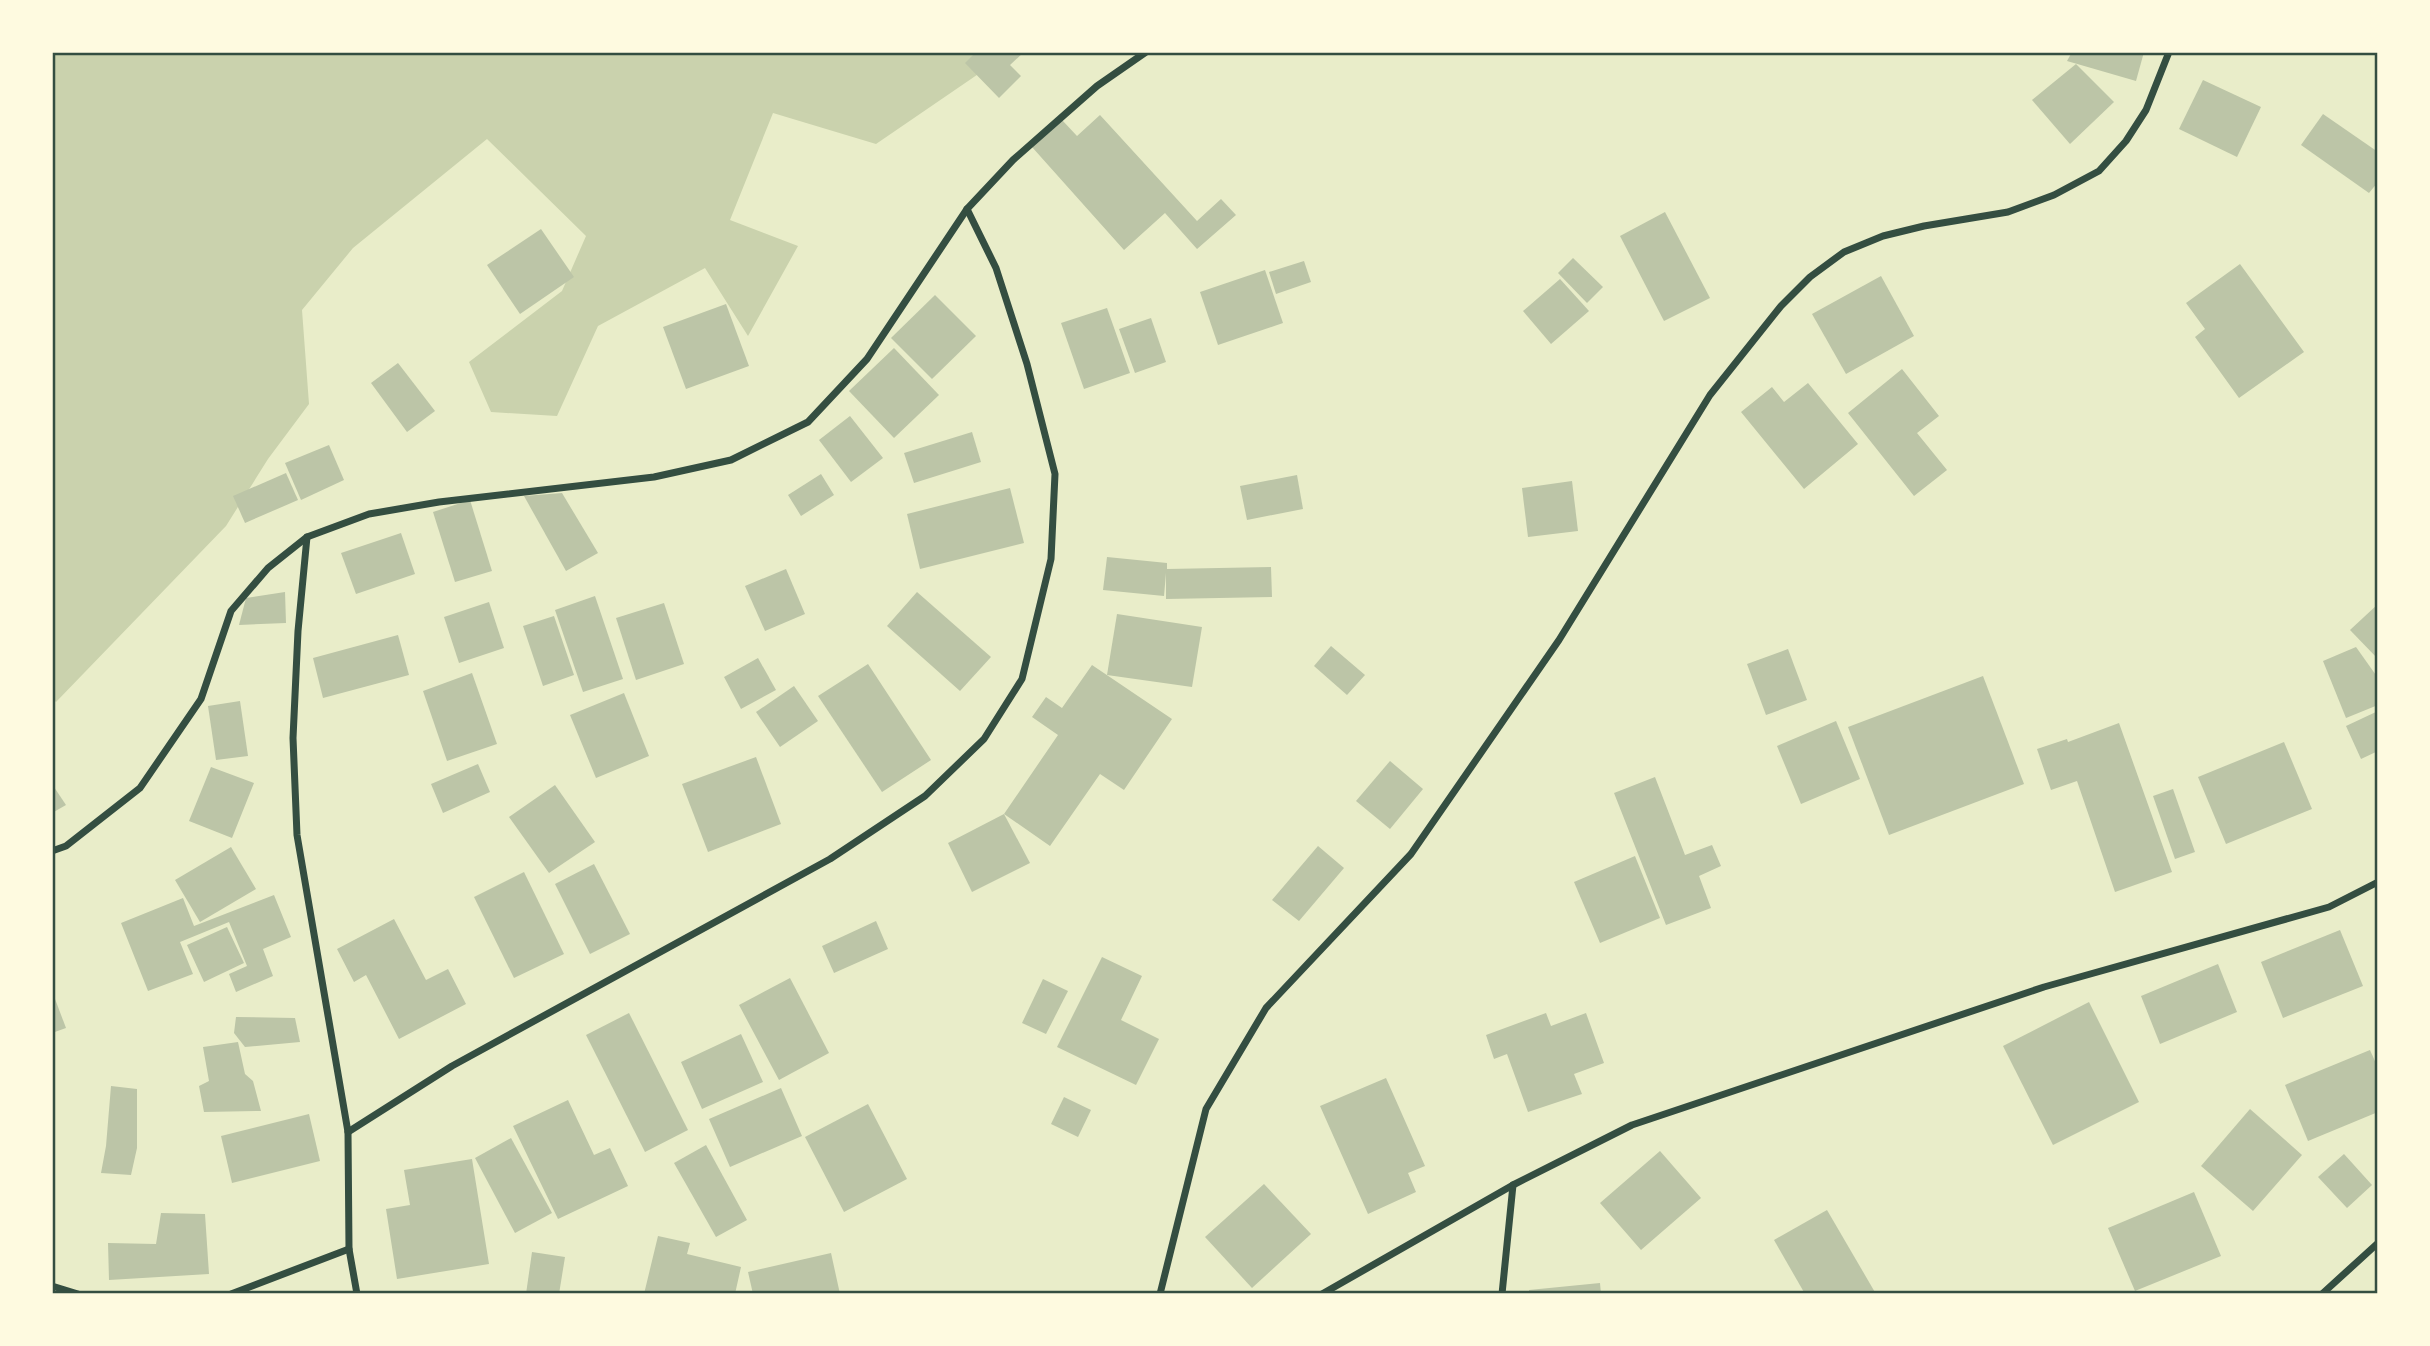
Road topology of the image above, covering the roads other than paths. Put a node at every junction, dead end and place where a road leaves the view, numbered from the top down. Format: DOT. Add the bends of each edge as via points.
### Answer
graph roads {
  1 [pos="1146,52"];
  2 [pos="2169,52"];
  3 [pos="967,209"];
  4 [pos="307,537"];
  5 [pos="52,851"];
  6 [pos="2378,882"];
  7 [pos="348,1132"];
  8 [pos="1513,1185"];
  9 [pos="2378,1243"];
  10 [pos="349,1249"];
  11 [pos="52,1286"];
  12 [pos="78,1293"];
  13 [pos="231,1293"];
  14 [pos="357,1293"];
  15 [pos="1160,1293"];
  16 [pos="1322,1293"];
  17 [pos="1502,1293"];
  18 [pos="2322,1293"];
  1 -- 3 [label="street" via="1097,86 1013,160"];
  2 -- 15 [label="street" via="2146,110 2099,171 2008,212 1883,236 1844,252 1781,306 1710,396 1559,640 1411,854 1266,1008 1206,1110"];
  3 -- 4 [label="street" via="867,359 825,404 808,422 732,460 654,477 369,514"];
  3 -- 7 [label="street" via="996,268 1055,474 1051,559 1022,679 984,739 925,796 830,859 452,1066"];
  4 -- 5 [label="street" via="268,568 231,611 201,699 140,788 66,846"];
  4 -- 7 [label="street" via="293,738 297,835"];
  6 -- 8 [label="street" via="2329,907 2044,987 1632,1125"];
  7 -- 10 [label="street"];
  8 -- 16 [label="street"];
  8 -- 17 [label="street"];
  9 -- 18 [label="street"];
  10 -- 13 [label="street"];
  10 -- 14 [label="street"];
  11 -- 12 [label="street"];
}
